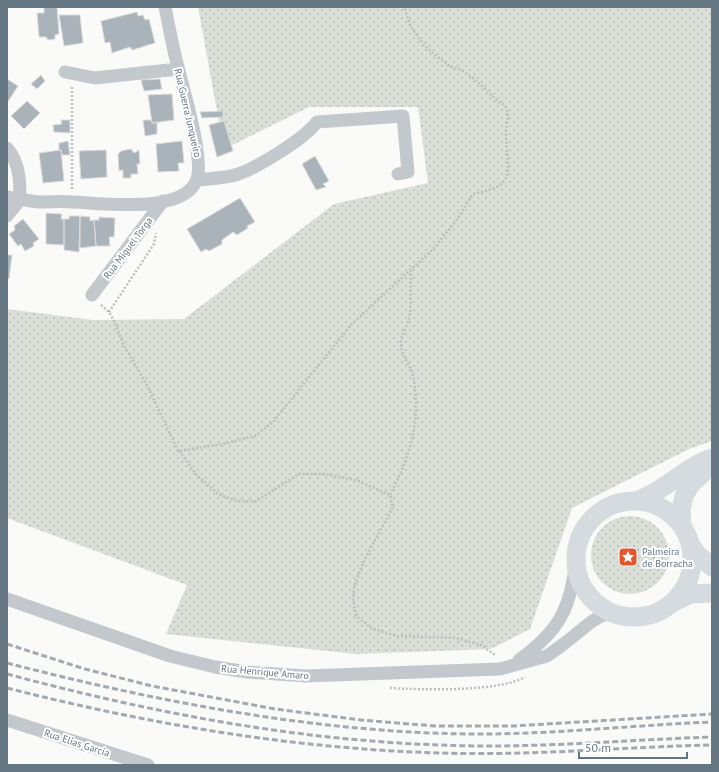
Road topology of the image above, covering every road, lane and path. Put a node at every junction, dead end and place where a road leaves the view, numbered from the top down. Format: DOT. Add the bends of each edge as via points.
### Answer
graph roads {
  1 [pos="165,7"];
  2 [pos="405,7"];
  3 [pos="178,69"];
  4 [pos="64,72"];
  5 [pos="72,86"];
  6 [pos="7,148"];
  7 [pos="398,174"];
  8 [pos="197,180"];
  9 [pos="7,197"];
  10 [pos="20,200"];
  11 [pos="163,201"];
  12 [pos="72,202"];
  13 [pos="7,216"];
  14 [pos="148,222"];
  15 [pos="411,270"];
  16 [pos="92,295"];
  17 [pos="109,312"];
  18 [pos="178,450"];
  19 [pos="710,459"];
  20 [pos="390,495"];
  21 [pos="638,500"];
  22 [pos="682,524"];
  23 [pos="691,545"];
  24 [pos="576,560"];
  25 [pos="712,567"];
  26 [pos="712,593"];
  27 [pos="7,599"];
  28 [pos="672,607"];
  29 [pos="615,618"];
  30 [pos="511,666"];
  31 [pos="526,676"];
  32 [pos="385,687"];
  33 [pos="7,720"];
  34 [pos="148,765"];
  1 -- 3 [label="street, Rua Guerra Junqueiro"];
  2 -- 15 [label="path" via="419,40 448,65 463,71 490,92 505,106 508,115 508,173 502,184 472,194 439,243"];
  3 -- 4 [label="street" via="95,78"];
  3 -- 8 [label="street, Rua Guerra Junqueiro" via="197,149"];
  5 -- 12 [label="path"];
  6 -- 10 [label="street" via="20,175"];
  7 -- 8 [label="street" via="408,172 403,116 317,122 297,140 246,171 231,176"];
  8 -- 11 [label="street" via="190,190"];
  9 -- 10 [label="street"];
  10 -- 12 [label="street"];
  10 -- 13 [label="street"];
  11 -- 12 [label="street" via="122,206"];
  11 -- 14 [label="street, Rua Miguel Torga"];
  14 -- 16 [label="street, Rua Miguel Torga"];
  14 -- 17 [label="path" via="157,234 154,244"];
  15 -- 18 [label="path" via="350,325 273,422 255,436 223,444"];
  15 -- 20 [label="path" via="409,318 401,344 412,371 417,394 417,412 414,438"];
  16 -- 17 [label="path"];
  17 -- 18 [label="path"];
  18 -- 20 [label="path" via="196,474 218,494 237,501 256,501 299,474 324,474 356,480"];
  19 -- 21 [label="main road" via="693,466 650,496"];
  19 -- 22 [label="main road" via="702,474 691,484 684,496"];
  20 -- 30 [label="path" via="393,507 371,548 353,596 356,616 370,628 397,636 456,638 481,645"];
  21 -- 22 [label="main road" via="663,507"];
  21 -- 24 [label="main road" via="607,507 594,517 584,529 578,544"];
  22 -- 23 [label="main road"];
  23 -- 25 [label="main road"];
  23 -- 28 [label="main road" via="693,561 690,576"];
  24 -- 29 [label="main road" via="580,582 586,592 593,601"];
  24 -- 30 [label="street, Rua Henrique Amaro" via="574,577 563,614 545,639"];
  26 -- 28 [label="main road" via="691,594"];
  27 -- 30 [label="street, Rua Henrique Amaro" via="170,656 247,672 344,676 487,671"];
  28 -- 29 [label="main road" via="644,617"];
  28 -- 29 [label="path" via="642,624"];
  29 -- 30 [label="street, Rua Henrique Amaro" via="601,616 547,656"];
  31 -- 32 [label="path" via="520,680 491,686 416,690"];
  33 -- 34 [label="street, Rua Elias Garcia"];
}
